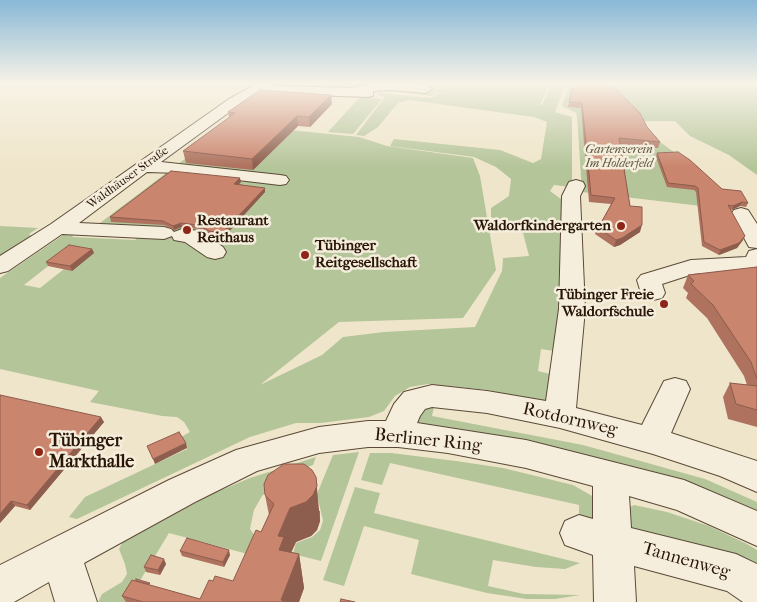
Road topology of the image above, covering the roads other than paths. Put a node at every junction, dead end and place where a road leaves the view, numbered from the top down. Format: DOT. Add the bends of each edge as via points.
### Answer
graph roads {
  1 [pos="221,111"];
  2 [pos="143,167"];
  3 [pos="280,180"];
  4 [pos="576,186"];
  5 [pos="741,214"];
  6 [pos="58,228"];
  7 [pos="757,242"];
  8 [pos="215,252"];
  9 [pos="757,256"];
  10 [pos="0,266"];
  11 [pos="653,293"];
  12 [pos="675,389"];
  13 [pos="560,416"];
  14 [pos="398,434"];
  15 [pos="655,441"];
  16 [pos="610,477"];
  17 [pos="757,477"];
  18 [pos="757,529"];
  19 [pos="596,537"];
  20 [pos="61,555"];
  21 [pos="757,587"];
  22 [pos="0,588"];
  23 [pos="76,602"];
  24 [pos="615,602"];
  1 -- 2 [label="street, Waldhäuser Straße"];
  2 -- 3 [label="street"];
  2 -- 6 [label="street, Waldhäuser Straße"];
  4 -- 13 [label="street" via="571,196 572,309"];
  5 -- 7 [label="street"];
  6 -- 8 [label="street" via="191,236"];
  6 -- 10 [label="street, Waldhäuser Straße"];
  9 -- 11 [label="street" via="755,263 690,267 650,280"];
  12 -- 15 [label="street" via="655,431"];
  13 -- 14 [label="street, Rotdornweg" via="487,402 432,396 415,400 405,412"];
  13 -- 15 [label="street, Rotdornweg"];
  14 -- 16 [label="street, Berliner Ring" via="526,454"];
  14 -- 20 [label="street, Berliner Ring" via="319,440 248,460 182,490"];
  15 -- 17 [label="street, Rotdornweg"];
  16 -- 18 [label="street, Berliner Ring" via="684,496"];
  16 -- 19 [label="street"];
  19 -- 21 [label="street, Tannenweg" via="736,574"];
  19 -- 24 [label="street"];
  20 -- 22 [label="street, Berliner Ring"];
  20 -- 23 [label="street"];
}
